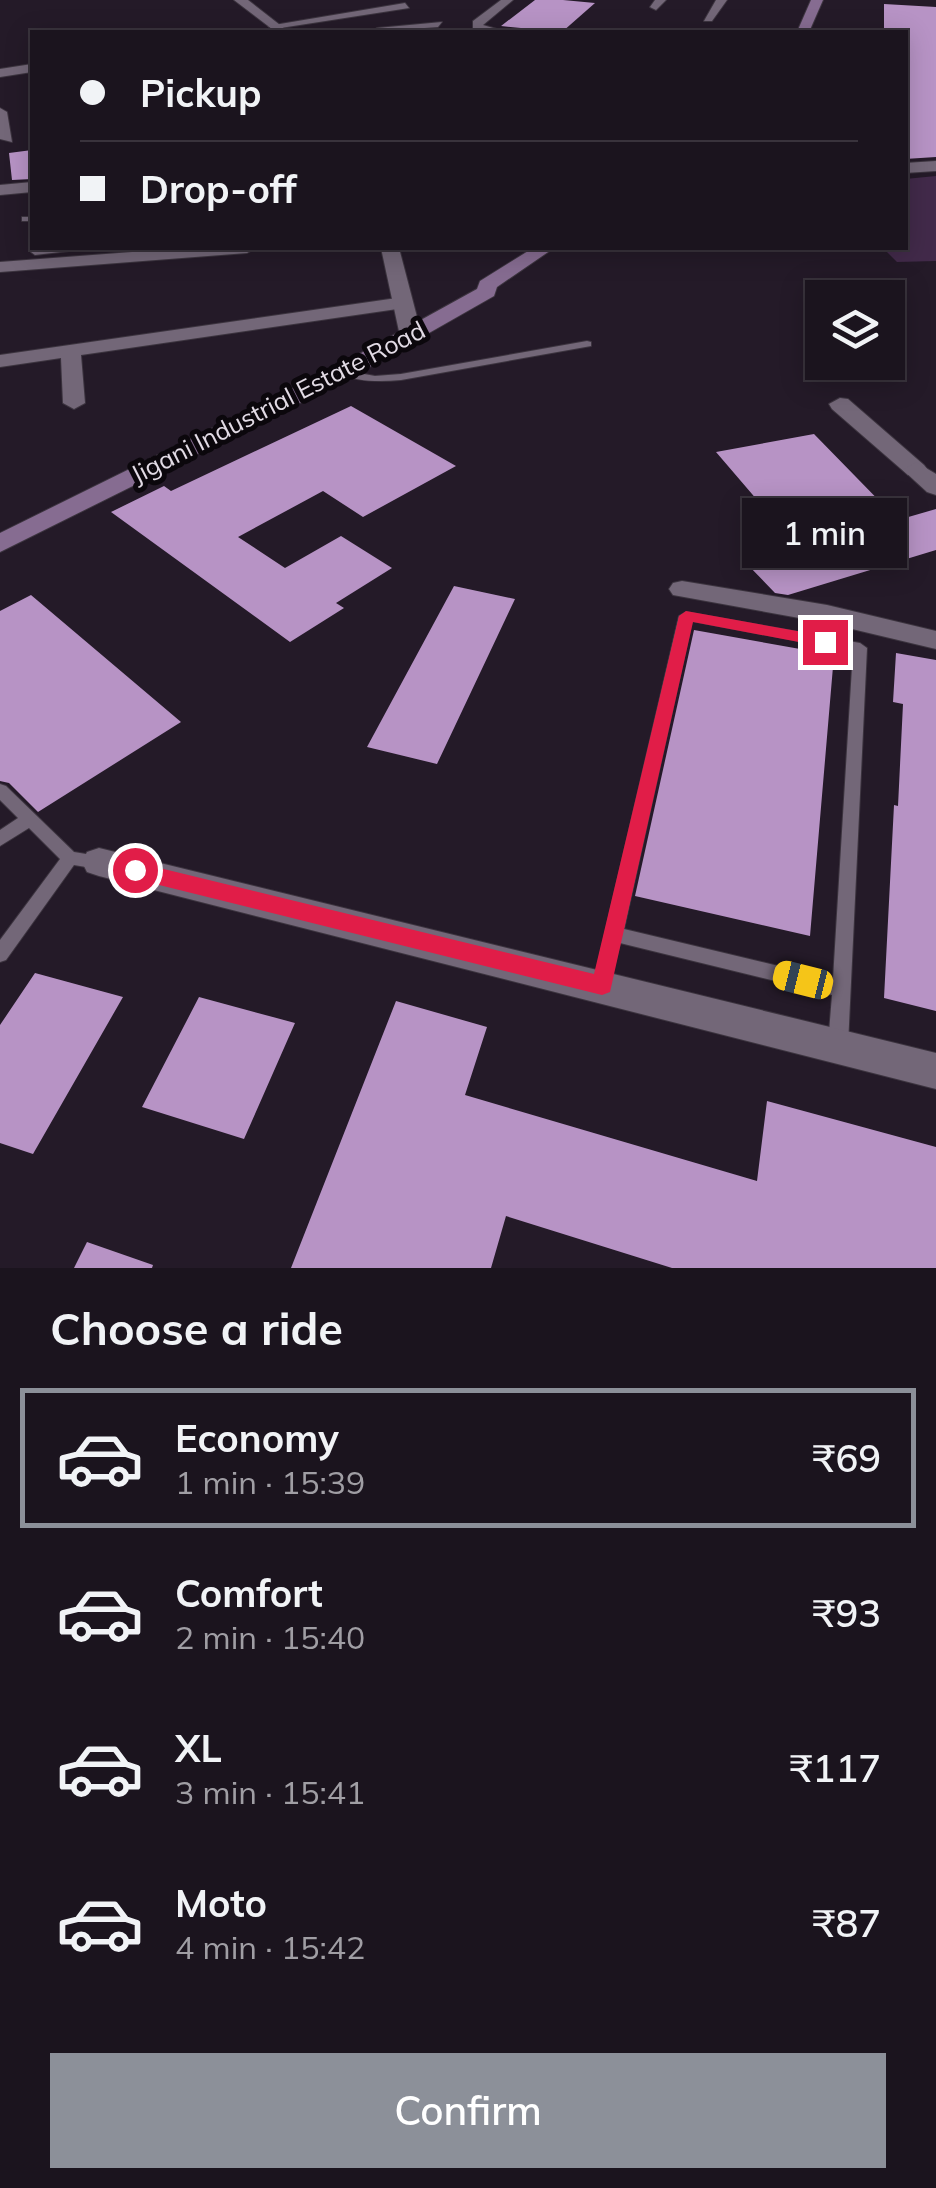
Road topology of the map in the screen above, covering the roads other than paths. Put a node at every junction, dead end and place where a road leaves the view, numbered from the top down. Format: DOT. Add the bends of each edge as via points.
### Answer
graph roads {
  1 [pos="508,0"];
  2 [pos="722,0"];
  3 [pos="807,0"];
  4 [pos="818,0"];
  5 [pos="246,5"];
  6 [pos="405,6"];
  7 [pos="269,7"];
  8 [pos="708,19"];
  9 [pos="438,24"];
  10 [pos="274,30"];
  11 [pos="392,30"];
  12 [pos="484,30"];
  13 [pos="794,30"];
  14 [pos="805,30"];
  15 [pos="30,68"];
  16 [pos="0,73"];
  17 [pos="0,112"];
  18 [pos="7,138"];
  19 [pos="936,166"];
  20 [pos="908,168"];
  21 [pos="30,186"];
  22 [pos="0,190"];
  23 [pos="52,250"];
  24 [pos="221,250"];
  25 [pos="391,250"];
  26 [pos="542,250"];
  27 [pos="563,250"];
  28 [pos="35,252"];
  29 [pos="0,267"];
  30 [pos="487,292"];
  31 [pos="404,303"];
  32 [pos="411,336"];
  33 [pos="587,344"];
  34 [pos="71,351"];
  35 [pos="0,361"];
  36 [pos="342,374"];
  37 [pos="74,403"];
  38 [pos="840,404"];
  39 [pos="926,468"];
  40 [pos="936,487"];
  41 [pos="0,544"];
  42 [pos="682,589"];
  43 [pos="936,640"];
  44 [pos="0,790"];
  45 [pos="29,819"];
  46 [pos="0,839"];
  47 [pos="84,860"];
  48 [pos="614,934"];
  49 [pos="0,954"];
  50 [pos="602,985"];
  51 [pos="841,989"];
  52 [pos="838,1045"];
  53 [pos="936,1070"];
  1 -- 12 [label="street" via="477,23"];
  2 -- 8 [label="street"];
  3 -- 13 [label="main road"];
  4 -- 14 [label="main road"];
  5 -- 7 [label="street"];
  5 -- 10 [label="street"];
  6 -- 10 [label="street"];
  9 -- 11 [label="street"];
  15 -- 16 [label="street"];
  17 -- 18 [label="street"];
  19 -- 20 [label="street"];
  21 -- 22 [label="street"];
  23 -- 28 [label="lane"];
  24 -- 29 [label="street"];
  25 -- 31 [label="street"];
  26 -- 30 [label="main road, Jigani Industrial Estate Road" via="487,285"];
  27 -- 30 [label="main road"];
  30 -- 32 [label="main road, Jigani Industrial Estate Road"];
  31 -- 32 [label="street"];
  31 -- 34 [label="street"];
  32 -- 36 [label="main road, Jigani Industrial Estate Road"];
  33 -- 36 [label="lane" via="400,377"];
  34 -- 35 [label="street"];
  34 -- 37 [label="street"];
  36 -- 41 [label="main road, Jigani Industrial Estate Road"];
  38 -- 39 [label="street"];
  39 -- 40 [label="street"];
  42 -- 43 [label="street"];
  44 -- 45 [label="lane"];
  45 -- 46 [label="lane"];
  45 -- 47 [label="lane"];
  47 -- 49 [label="lane"];
  47 -- 50 [label="street"];
  48 -- 50 [label="lane"];
  48 -- 51 [label="lane"];
  48 -- 51 [label="lane" via="686,616 860,648"];
  50 -- 52 [label="street"];
  51 -- 52 [label="lane"];
  52 -- 53 [label="street"];
}
